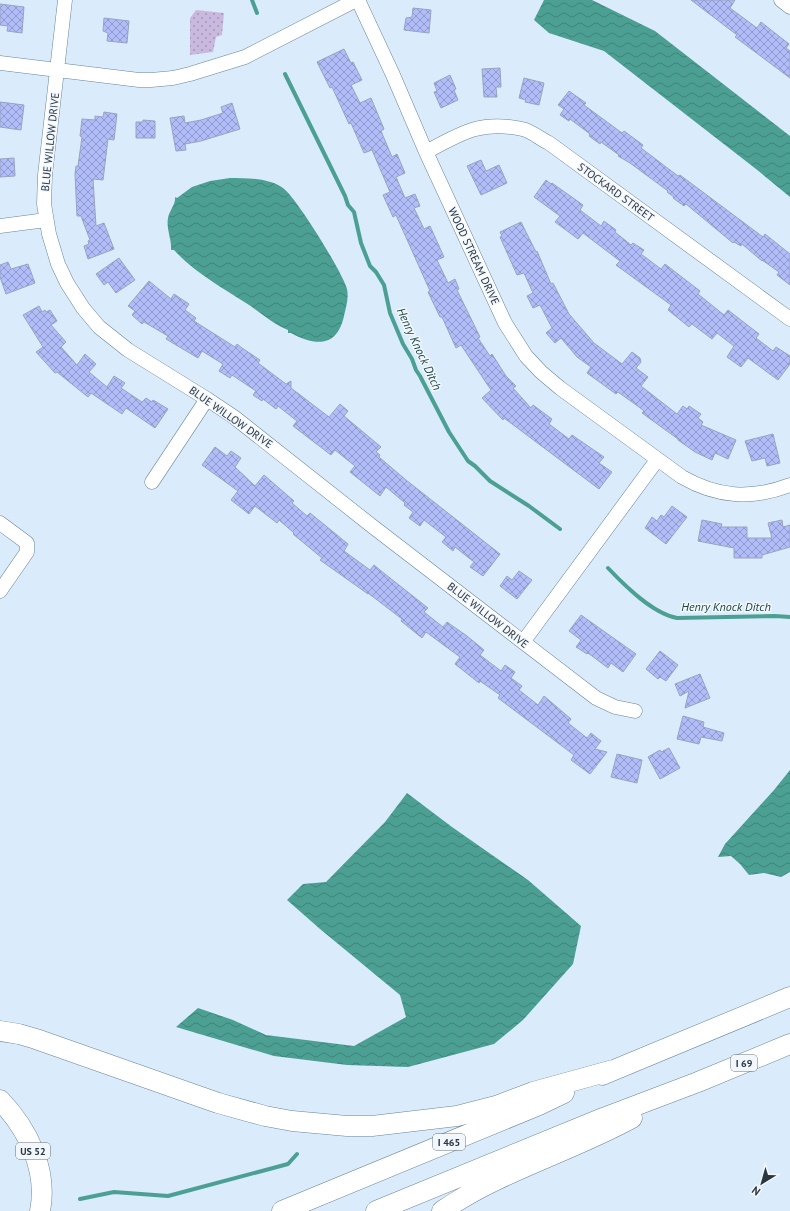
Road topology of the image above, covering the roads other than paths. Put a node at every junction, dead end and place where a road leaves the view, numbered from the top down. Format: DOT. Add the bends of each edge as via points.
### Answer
graph roads {
  1 [pos="65,0"];
  2 [pos="357,0"];
  3 [pos="780,0"];
  4 [pos="790,7"];
  5 [pos="0,63"];
  6 [pos="57,71"];
  7 [pos="426,152"];
  8 [pos="46,220"];
  9 [pos="0,226"];
  10 [pos="790,319"];
  11 [pos="207,399"];
  12 [pos="657,460"];
  13 [pos="152,482"];
  14 [pos="790,485"];
  15 [pos="0,523"];
  16 [pos="0,591"];
  17 [pos="523,642"];
  18 [pos="636,711"];
  19 [pos="790,997"];
  20 [pos="0,1031"];
  21 [pos="790,1044"];
  22 [pos="614,1070"];
  23 [pos="698,1082"];
  24 [pos="0,1100"];
  25 [pos="40,1211"];
  26 [pos="282,1211"];
  27 [pos="376,1211"];
  28 [pos="442,1211"];
  1 -- 6 [label="street, BLUE WILLOW DRIVE"];
  2 -- 6 [label="street" via="245,57 182,76 151,80"];
  2 -- 7 [label="street, WOOD STREAM DRIVE"];
  3 -- 4 [label="street"];
  5 -- 6 [label="street"];
  6 -- 8 [label="street, BLUE WILLOW DRIVE" via="44,184"];
  7 -- 10 [label="street, STOCKARD STREET" via="479,127 509,126 535,134"];
  7 -- 12 [label="street, WOOD STREAM DRIVE" via="505,323 526,356 549,380"];
  8 -- 9 [label="street"];
  8 -- 11 [label="street, BLUE WILLOW DRIVE" via="51,244 62,274 77,300 96,323 128,350"];
  11 -- 13 [label="street"];
  11 -- 17 [label="street, BLUE WILLOW DRIVE" via="272,446"];
  12 -- 14 [label="street, WOOD STREAM DRIVE" via="694,484 719,493 752,495"];
  12 -- 17 [label="street"];
  15 -- 16 [label="street" via="26,543 27,552"];
  17 -- 18 [label="street, BLUE WILLOW DRIVE" via="596,698 615,707"];
  19 -- 22 [label="highway, I 465"];
  20 -- 22 [label="highway" via="36,1039 218,1103 265,1116 347,1126 372,1126 458,1116"];
  21 -- 23 [label="highway, I 69"];
  22 -- 26 [label="highway, I 465" via="539,1105"];
  23 -- 27 [label="highway"];
  23 -- 28 [label="highway" via="608,1131 512,1173"];
  24 -- 25 [label="highway, US 52" via="20,1124 33,1150 40,1178"];
}
